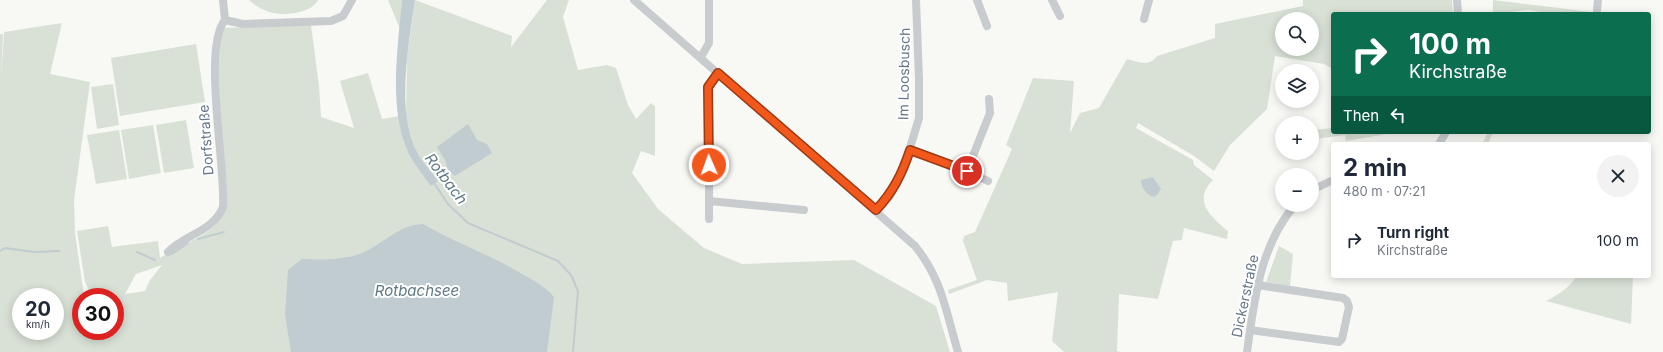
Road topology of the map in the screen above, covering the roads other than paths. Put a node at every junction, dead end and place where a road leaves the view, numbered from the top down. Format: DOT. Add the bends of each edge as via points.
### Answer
graph roads {
  1 [pos="223,0"];
  2 [pos="352,0"];
  3 [pos="634,0"];
  4 [pos="709,0"];
  5 [pos="916,0"];
  6 [pos="977,0"];
  7 [pos="1052,0"];
  8 [pos="1149,0"];
  9 [pos="1458,0"];
  10 [pos="1598,0"];
  11 [pos="1597,10"];
  12 [pos="1458,12"];
  13 [pos="1060,16"];
  14 [pos="1144,18"];
  15 [pos="225,20"];
  16 [pos="987,26"];
  17 [pos="701,58"];
  18 [pos="718,73"];
  19 [pos="989,100"];
  20 [pos="910,150"];
  21 [pos="967,171"];
  22 [pos="988,181"];
  23 [pos="1331,181"];
  24 [pos="1319,187"];
  25 [pos="709,201"];
  26 [pos="804,210"];
  27 [pos="876,210"];
  28 [pos="1289,212"];
  29 [pos="709,219"];
  30 [pos="168,252"];
  31 [pos="1258,285"];
  32 [pos="1250,330"];
  33 [pos="958,352"];
  34 [pos="1247,352"];
  1 -- 15 [label="street, Dorfstraße"];
  2 -- 15 [label="street" via="343,16 331,21 243,24"];
  3 -- 17 [label="street"];
  4 -- 17 [label="street" via="709,43"];
  5 -- 20 [label="street, Im Loosbusch" via="919,118"];
  6 -- 16 [label="street"];
  7 -- 13 [label="street"];
  8 -- 14 [label="street"];
  9 -- 12 [label="street"];
  10 -- 11 [label="street"];
  15 -- 30 [label="street, Dorfstraße" via="217,38 215,69 222,207 211,225 180,241"];
  17 -- 18 [label="street"];
  18 -- 25 [label="street" via="708,87"];
  18 -- 27 [label="street"];
  19 -- 21 [label="street" via="990,113"];
  20 -- 21 [label="street"];
  20 -- 27 [label="street, Im Loosbusch" via="890,196"];
  21 -- 22 [label="street"];
  23 -- 24 [label="street"];
  25 -- 26 [label="street"];
  25 -- 29 [label="street"];
  27 -- 33 [label="street" via="906,236 926,259 937,278"];
  28 -- 31 [label="street, Dickerstraße" via="1279,225 1271,242"];
  31 -- 32 [label="street, Dickerstraße"];
  31 -- 32 [label="street" via="1343,298 1349,307 1342,339 1339,342"];
  32 -- 34 [label="street, Dickerstraße"];
}
